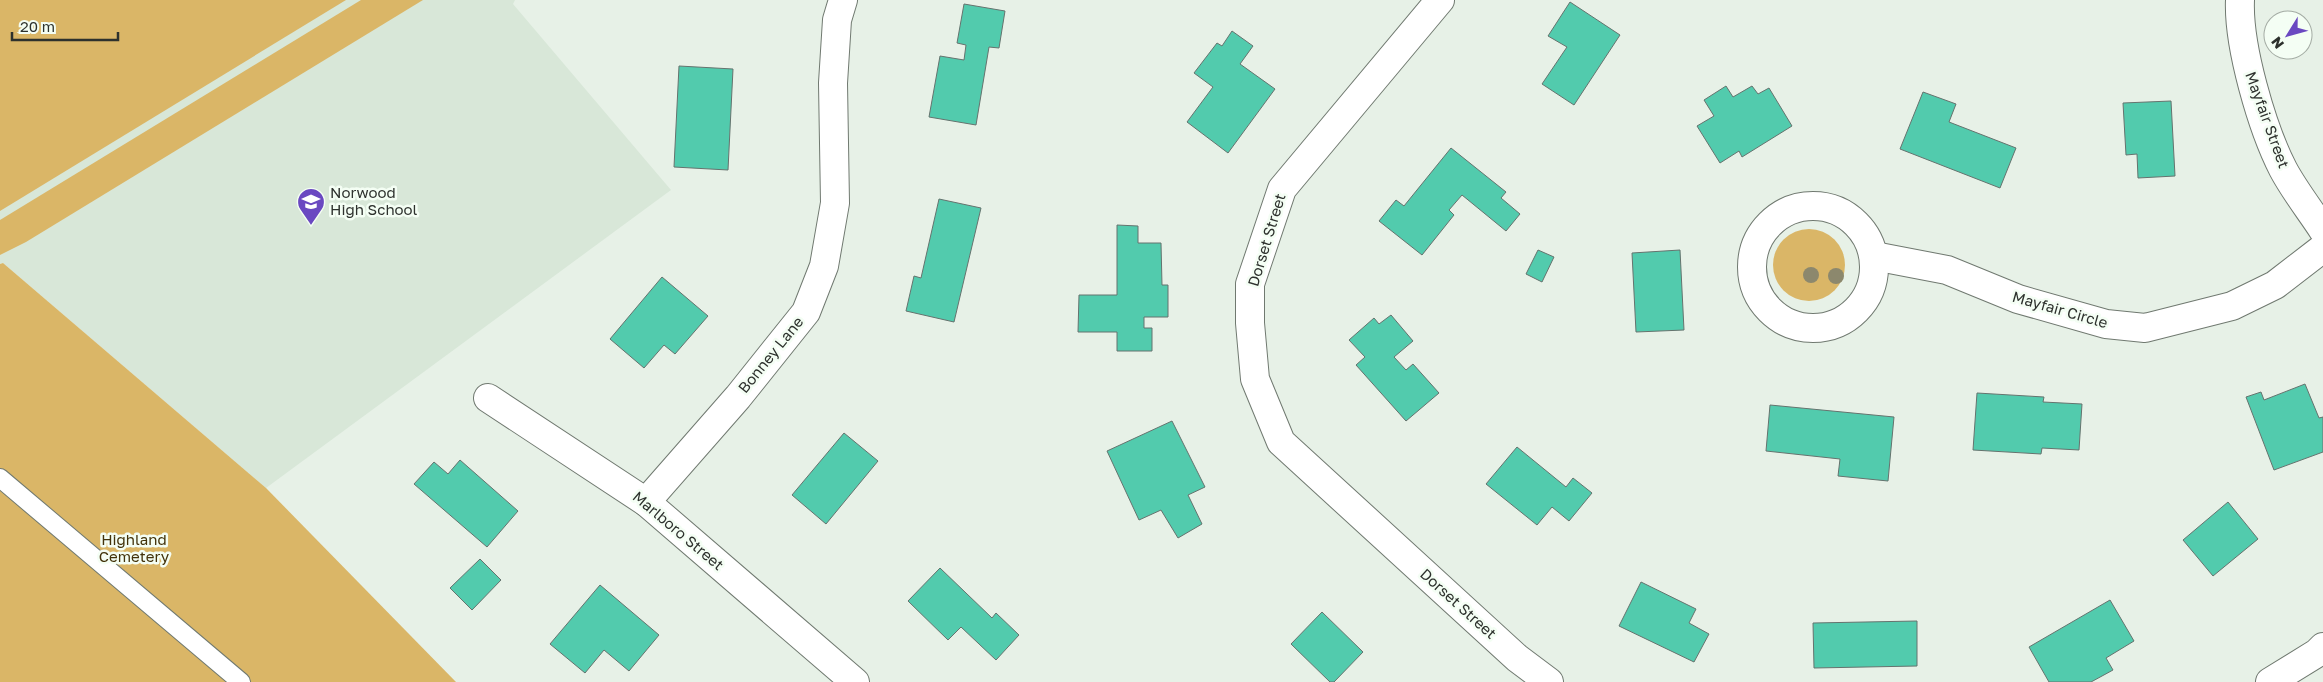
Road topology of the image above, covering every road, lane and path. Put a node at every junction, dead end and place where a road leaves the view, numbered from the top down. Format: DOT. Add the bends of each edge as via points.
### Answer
graph roads {
  1 [pos="843,0"];
  2 [pos="1440,0"];
  3 [pos="2240,0"];
  4 [pos="2323,230"];
  5 [pos="2323,248"];
  6 [pos="1874,256"];
  7 [pos="488,398"];
  8 [pos="0,478"];
  9 [pos="646,502"];
  10 [pos="2323,647"];
  11 [pos="241,682"];
  12 [pos="855,682"];
  13 [pos="1549,682"];
  14 [pos="2270,682"];
  1 -- 9 [label="street, Bonney Lane" via="837,20 833,83 835,202 824,266 806,312 738,397"];
  2 -- 13 [label="street, Dorset Street" via="1282,189 1250,284 1255,379 1280,442 1517,658"];
  3 -- 4 [label="street, Mayfair Street" via="2248,71 2263,118 2283,169"];
  5 -- 6 [label="street, Mayfair Circle" via="2275,285 2232,306 2145,328 2106,324 2018,299 1947,270"];
  6 -- 6 [label="street" via="1874,277 1867,297 1854,314 1836,324 1815,329 1794,326 1775,316 1761,301 1753,281 1752,260 1767,225 1782,213 1801,207 1820,206 1839,211 1855,222 1867,238"];
  7 -- 9 [label="street, Marlboro Street"];
  8 -- 11 [label="lane"];
  9 -- 12 [label="street, Marlboro Street"];
  10 -- 14 [label="street"];
}
